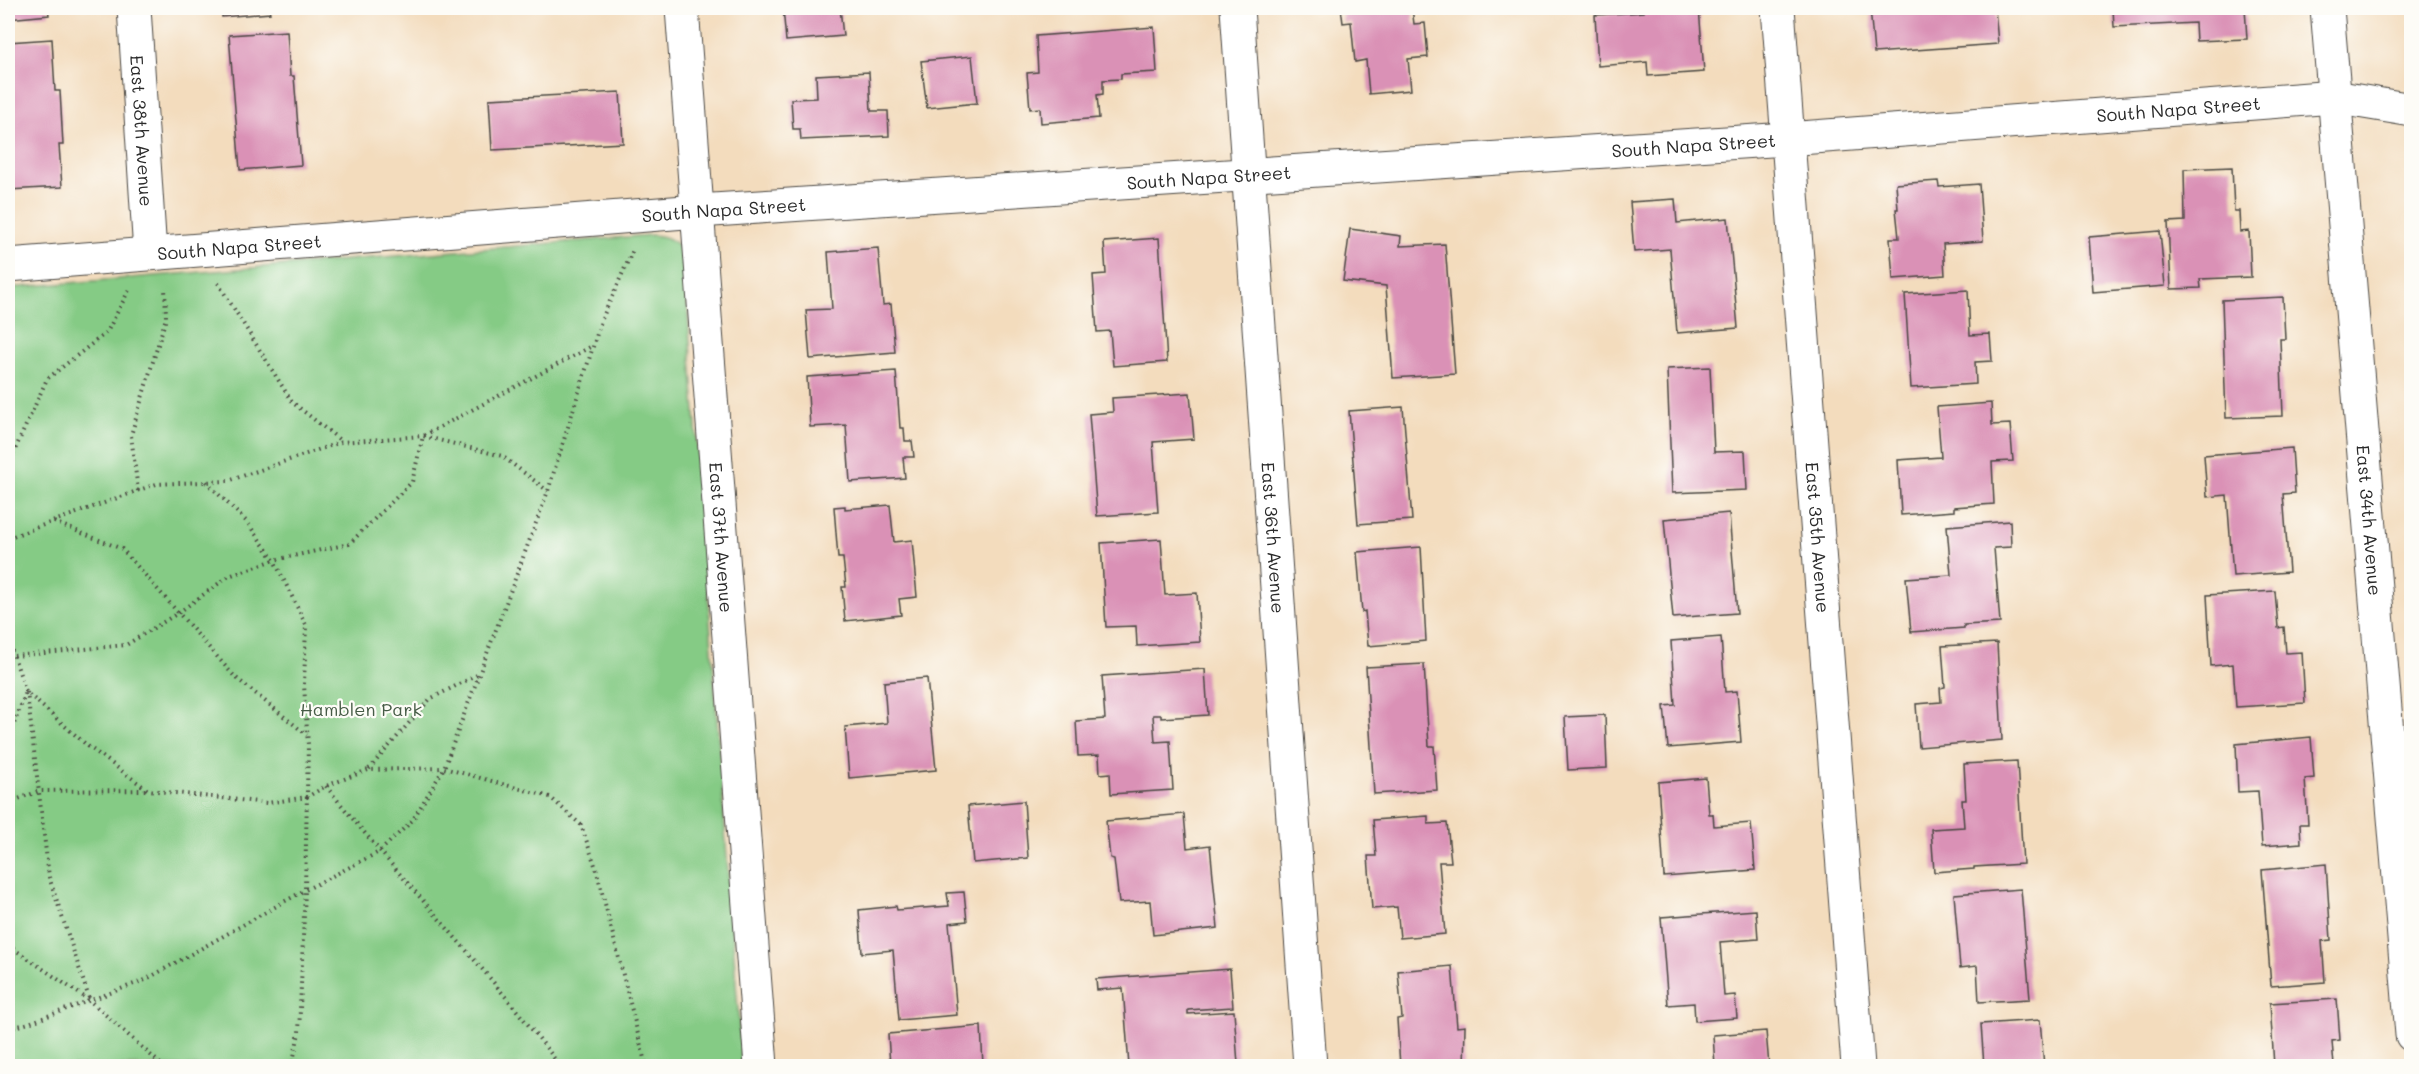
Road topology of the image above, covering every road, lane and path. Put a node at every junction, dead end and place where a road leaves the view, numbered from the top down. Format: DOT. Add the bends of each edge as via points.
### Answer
graph roads {
  1 [pos="134,8"];
  2 [pos="682,8"];
  3 [pos="1238,8"];
  4 [pos="1778,8"];
  5 [pos="2327,8"];
  6 [pos="2334,97"];
  7 [pos="2412,110"];
  8 [pos="1787,139"];
  9 [pos="1249,173"];
  10 [pos="698,211"];
  11 [pos="636,244"];
  12 [pos="150,253"];
  13 [pos="8,265"];
  14 [pos="214,278"];
  15 [pos="165,282"];
  16 [pos="132,284"];
  17 [pos="592,346"];
  18 [pos="423,436"];
  19 [pos="341,442"];
  20 [pos="8,465"];
  21 [pos="206,482"];
  22 [pos="138,491"];
  23 [pos="548,491"];
  24 [pos="53,522"];
  25 [pos="8,538"];
  26 [pos="274,560"];
  27 [pos="178,613"];
  28 [pos="8,639"];
  29 [pos="14,656"];
  30 [pos="480,674"];
  31 [pos="26,692"];
  32 [pos="307,735"];
  33 [pos="8,740"];
  34 [pos="444,768"];
  35 [pos="368,770"];
  36 [pos="326,786"];
  37 [pos="148,790"];
  38 [pos="39,791"];
  39 [pos="307,797"];
  40 [pos="8,803"];
  41 [pos="379,852"];
  42 [pos="305,890"];
  43 [pos="8,945"];
  44 [pos="90,1002"];
  45 [pos="8,1029"];
  46 [pos="2412,1035"];
  47 [pos="163,1066"];
  48 [pos="292,1066"];
  49 [pos="560,1066"];
  50 [pos="646,1066"];
  51 [pos="761,1066"];
  52 [pos="1310,1066"];
  53 [pos="1858,1066"];
  1 -- 12 [label="street, East 38th Avenue"];
  2 -- 10 [label="street, East 37th Avenue"];
  3 -- 9 [label="street, East 36th Avenue"];
  4 -- 8 [label="street, East 35th Avenue"];
  5 -- 6 [label="street, East 34th Avenue"];
  6 -- 7 [label="street, South Napa Street"];
  6 -- 8 [label="street, South Napa Street"];
  6 -- 46 [label="street, East 34th Avenue"];
  8 -- 9 [label="street, South Napa Street"];
  8 -- 53 [label="street, East 35th Avenue"];
  9 -- 10 [label="street, South Napa Street"];
  9 -- 52 [label="street, East 36th Avenue"];
  10 -- 12 [label="street, South Napa Street"];
  10 -- 51 [label="street, East 37th Avenue"];
  11 -- 17 [label="path"];
  12 -- 13 [label="street, South Napa Street"];
  14 -- 19 [label="path" via="291,402"];
  15 -- 22 [label="path" via="166,318 131,435"];
  16 -- 20 [label="path" via="107,332 47,379"];
  17 -- 18 [label="path"];
  17 -- 23 [label="path"];
  18 -- 19 [label="path"];
  18 -- 23 [label="path" via="502,456"];
  18 -- 26 [label="path" via="411,482 349,544"];
  19 -- 21 [label="path" via="228,482"];
  21 -- 22 [label="path" via="156,484"];
  21 -- 26 [label="path" via="247,522"];
  22 -- 24 [label="path"];
  23 -- 30 [label="path"];
  24 -- 25 [label="path"];
  24 -- 27 [label="path" via="122,549"];
  26 -- 27 [label="path" via="229,576"];
  26 -- 32 [label="path" via="306,625 303,685"];
  27 -- 29 [label="path" via="126,645"];
  27 -- 32 [label="path" via="235,677"];
  28 -- 29 [label="path"];
  29 -- 31 [label="path"];
  30 -- 34 [label="path"];
  30 -- 35 [label="path" via="430,699"];
  31 -- 33 [label="path"];
  31 -- 37 [label="path" via="89,747"];
  31 -- 38 [label="path"];
  32 -- 39 [label="path"];
  34 -- 35 [label="path"];
  34 -- 41 [label="path" via="412,821"];
  34 -- 50 [label="path" via="550,797 581,825 596,868"];
  35 -- 36 [label="path"];
  36 -- 39 [label="path"];
  36 -- 41 [label="path"];
  37 -- 38 [label="path"];
  37 -- 39 [label="path" via="267,803"];
  38 -- 40 [label="path"];
  38 -- 44 [label="path" via="49,877"];
  39 -- 42 [label="path"];
  41 -- 42 [label="path"];
  41 -- 49 [label="path" via="518,1009"];
  42 -- 44 [label="path" via="145,980"];
  42 -- 48 [label="path" via="299,1033"];
  43 -- 44 [label="path"];
  44 -- 45 [label="path"];
  44 -- 47 [label="path"];
}
